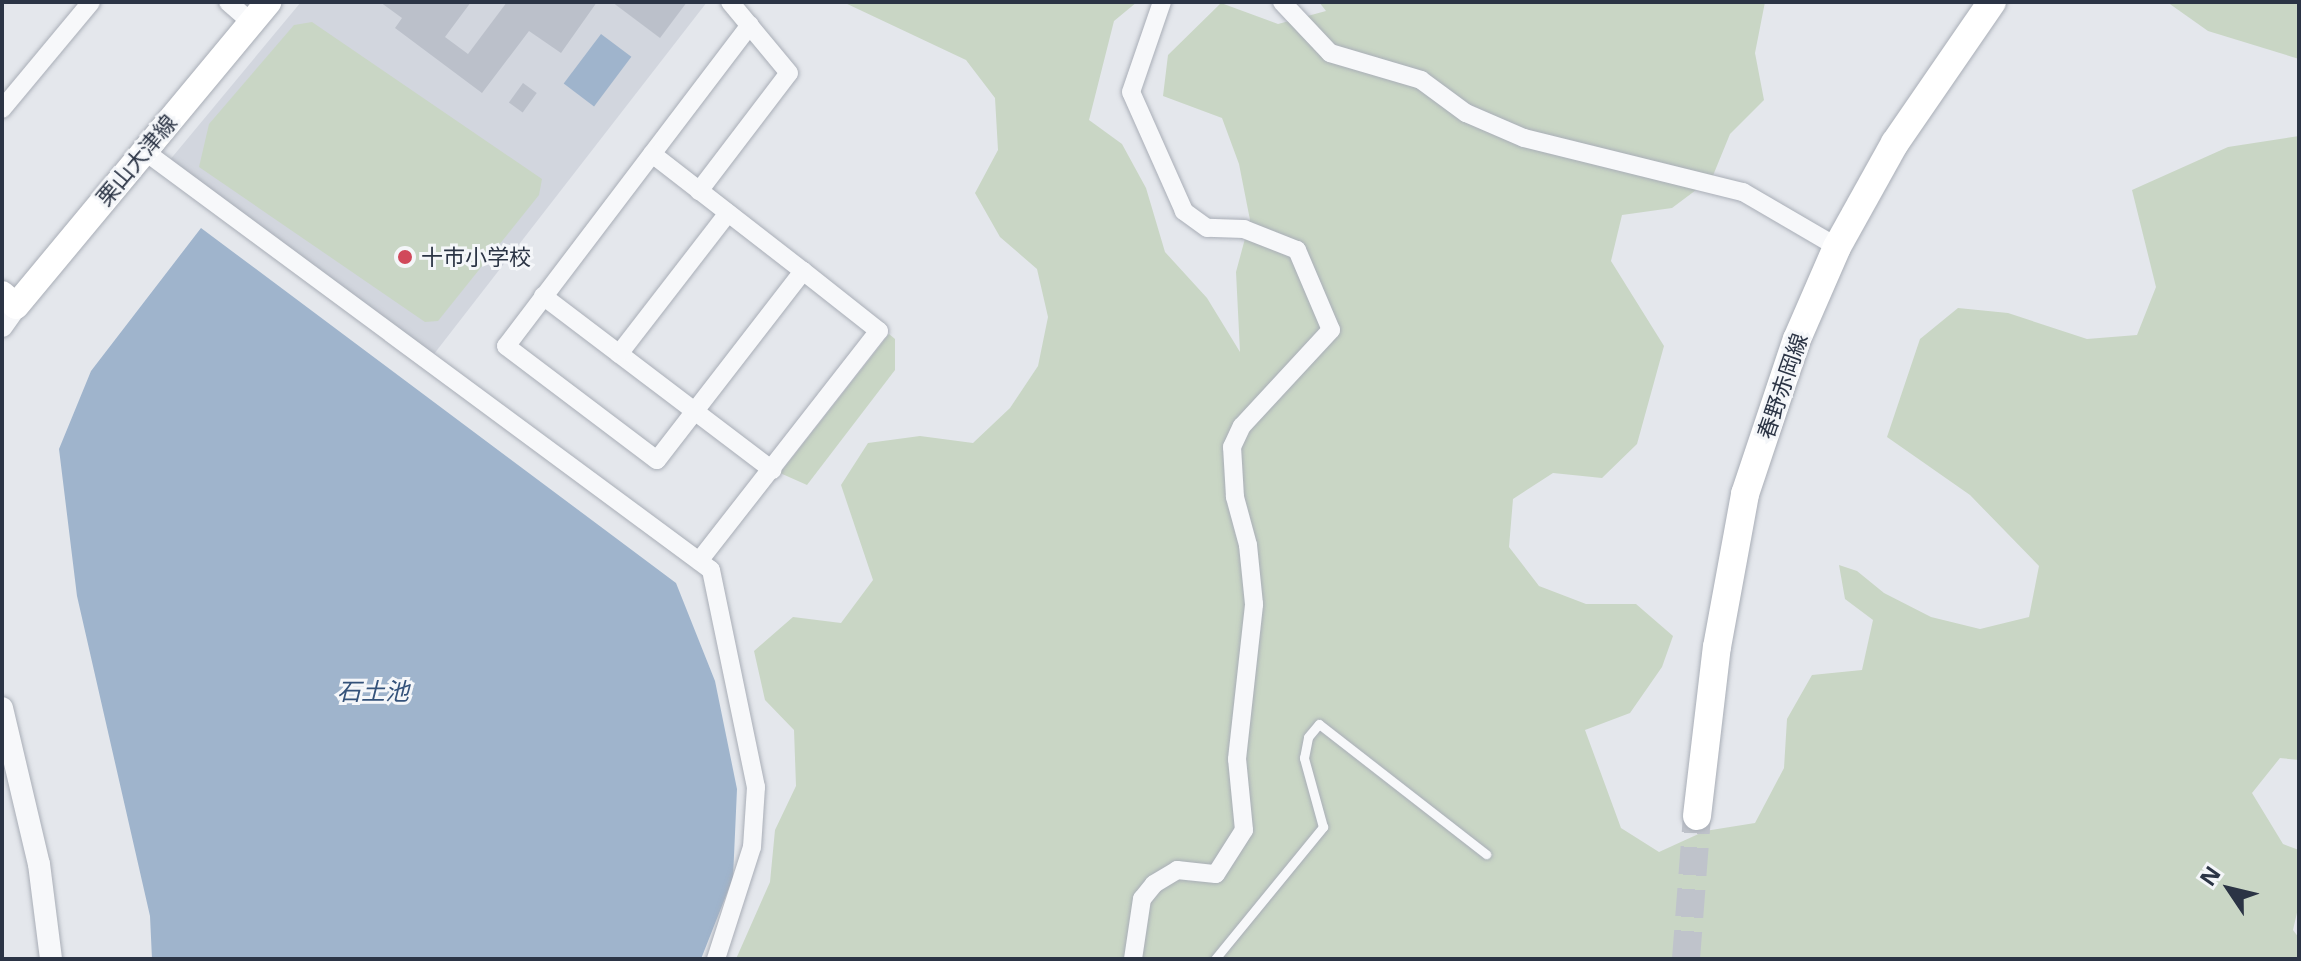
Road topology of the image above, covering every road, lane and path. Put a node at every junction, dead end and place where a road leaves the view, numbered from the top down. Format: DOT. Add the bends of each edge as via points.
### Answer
graph roads {
  1 [pos="91,2"];
  2 [pos="228,2"];
  3 [pos="730,2"];
  4 [pos="1162,2"];
  5 [pos="1282,2"];
  6 [pos="1992,2"];
  7 [pos="259,12"];
  8 [pos="750,25"];
  9 [pos="2,109"];
  10 [pos="143,150"];
  11 [pos="652,154"];
  12 [pos="699,191"];
  13 [pos="728,213"];
  14 [pos="1837,247"];
  15 [pos="803,271"];
  16 [pos="543,296"];
  17 [pos="7,309"];
  18 [pos="619,354"];
  19 [pos="695,411"];
  20 [pos="772,470"];
  21 [pos="699,561"];
  22 [pos="2,708"];
  23 [pos="1697,816"];
  24 [pos="1486,854"];
  25 [pos="51,959"];
  26 [pos="716,959"];
  27 [pos="1133,959"];
  28 [pos="1215,959"];
  1 -- 9 [label="street"];
  2 -- 7 [label="street"];
  3 -- 8 [label="street"];
  4 -- 27 [label="street" via="1131,92 1184,211 1207,228 1244,229 1297,250 1331,330 1242,426 1232,447 1254,604 1237,759 1244,830 1216,874 1177,870 1154,884 1142,899"];
  5 -- 14 [label="street" via="1330,53 1421,80 1466,113 1524,138 1743,192"];
  6 -- 14 [label="main road, 春野赤岡線" via="1895,143"];
  7 -- 10 [label="main road, 栗山大津線"];
  8 -- 11 [label="street"];
  8 -- 12 [label="street" via="789,73"];
  10 -- 17 [label="main road, 栗山大津線"];
  10 -- 21 [label="street"];
  11 -- 12 [label="street"];
  11 -- 16 [label="street"];
  12 -- 13 [label="street"];
  13 -- 15 [label="street"];
  13 -- 18 [label="street"];
  14 -- 23 [label="main road, 春野赤岡線" via="1797,339 1745,494 1717,647"];
  15 -- 19 [label="street"];
  15 -- 20 [label="street" via="879,331"];
  16 -- 18 [label="street"];
  16 -- 19 [label="street" via="506,346 518,356 657,460"];
  18 -- 19 [label="street"];
  19 -- 20 [label="street"];
  20 -- 21 [label="street"];
  21 -- 26 [label="street" via="711,570 756,787 752,847"];
  22 -- 25 [label="street" via="39,864"];
  24 -- 28 [label="lane" via="1319,724 1308,737 1304,758 1323,827"];
}
